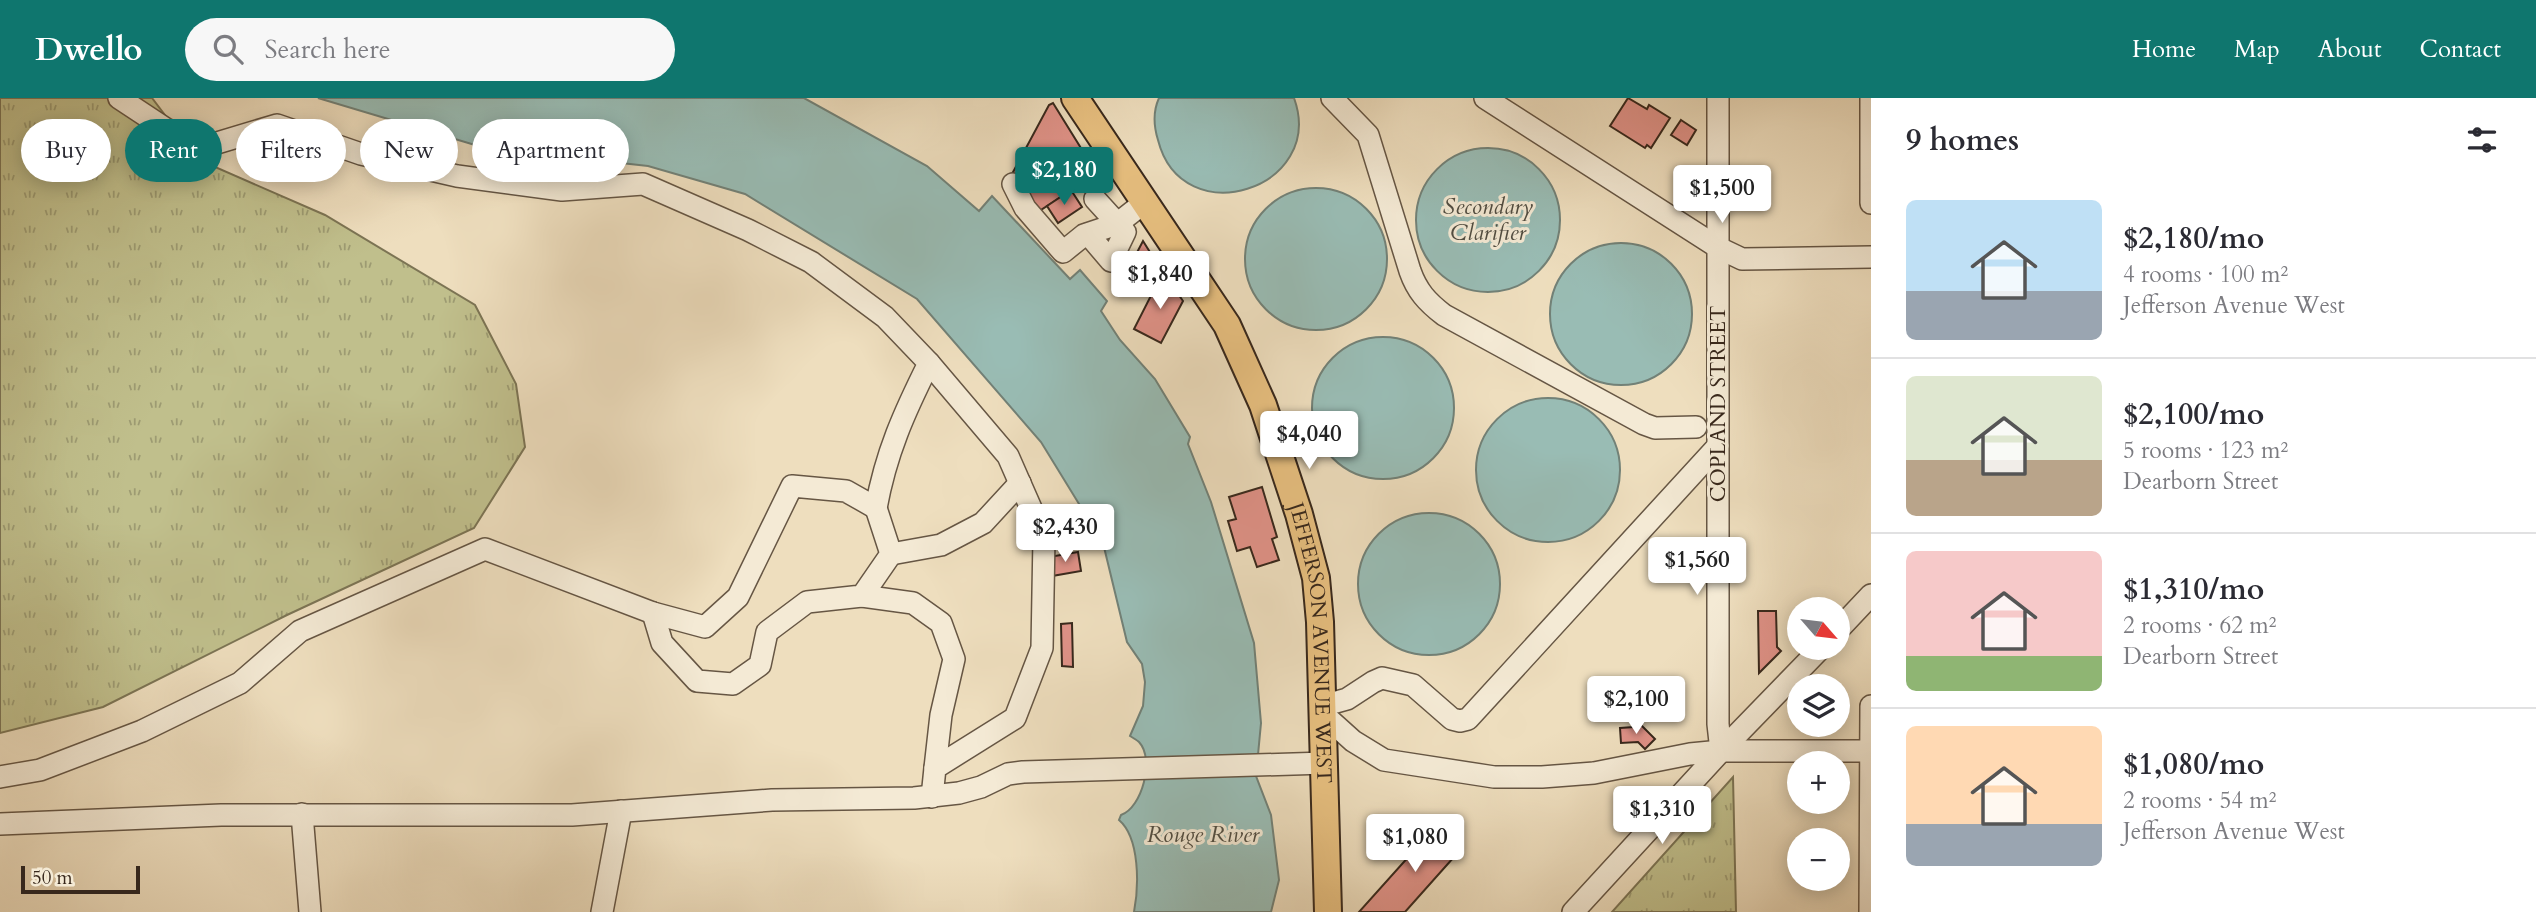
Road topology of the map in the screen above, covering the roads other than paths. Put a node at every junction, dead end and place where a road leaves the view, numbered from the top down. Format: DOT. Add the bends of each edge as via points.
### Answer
graph roads {
  1 [pos="119,98"];
  2 [pos="1075,98"];
  3 [pos="1332,98"];
  4 [pos="1485,98"];
  5 [pos="1718,98"];
  6 [pos="1871,98"];
  7 [pos="1013,184"];
  8 [pos="1094,199"];
  9 [pos="1145,202"];
  10 [pos="1871,203"];
  11 [pos="1117,224"];
  12 [pos="1088,234"];
  13 [pos="1719,248"];
  14 [pos="1871,257"];
  15 [pos="929,363"];
  16 [pos="1696,427"];
  17 [pos="1718,446"];
  18 [pos="1020,483"];
  19 [pos="876,508"];
  20 [pos="891,554"];
  21 [pos="1871,595"];
  22 [pos="862,596"];
  23 [pos="653,613"];
  24 [pos="1850,617"];
  25 [pos="1809,660"];
  26 [pos="1871,706"];
  27 [pos="1323,710"];
  28 [pos="1721,751"];
  29 [pos="1870,751"];
  30 [pos="1325,763"];
  31 [pos="935,768"];
  32 [pos="0,776"];
  33 [pos="932,797"];
  34 [pos="621,811"];
  35 [pos="302,814"];
  36 [pos="0,824"];
  37 [pos="310,912"];
  38 [pos="602,912"];
  39 [pos="1328,912"];
  40 [pos="1573,912"];
  41 [pos="1870,912"];
  1 -- 15 [label="street" via="166,129 207,146 277,125 361,154 457,176 562,190 643,184 811,262 885,317"];
  2 -- 9 [label="main road, JEFFERSON AVENUE WEST"];
  3 -- 16 [label="street" via="1368,135 1413,279 1431,305 1644,424"];
  4 -- 13 [label="street"];
  5 -- 13 [label="street, COPLAND STREET"];
  6 -- 10 [label="street"];
  7 -- 12 [label="street" via="1025,208 1063,252"];
  8 -- 11 [label="street"];
  9 -- 11 [label="street"];
  9 -- 27 [label="main road, JEFFERSON AVENUE WEST" via="1227,325 1263,405 1316,578"];
  11 -- 12 [label="street"];
  11 -- 12 [label="street" via="1125,232 1111,261"];
  13 -- 14 [label="street" via="1742,259"];
  13 -- 17 [label="street, COPLAND STREET"];
  15 -- 18 [label="street" via="1008,457"];
  15 -- 19 [label="street" via="883,470"];
  17 -- 27 [label="street" via="1468,719 1452,719 1413,685 1382,678"];
  17 -- 28 [label="street, COPLAND STREET"];
  18 -- 20 [label="street" via="983,523 941,545"];
  18 -- 31 [label="street" via="1044,538 1042,648 1015,718"];
  19 -- 20 [label="street"];
  19 -- 23 [label="street" via="846,491 792,486 738,597 713,620 705,627"];
  20 -- 22 [label="street"];
  21 -- 24 [label="street"];
  22 -- 23 [label="street" via="807,602 767,632 760,664 733,684 697,681 662,643"];
  22 -- 31 [label="street" via="913,603 941,623 954,659"];
  23 -- 32 [label="street" via="485,549 300,631 240,683 142,731 40,770"];
  25 -- 28 [label="street"];
  26 -- 29 [label="street"];
  27 -- 28 [label="street" via="1353,741 1384,760 1464,774 1581,774"];
  27 -- 30 [label="main road, JEFFERSON AVENUE WEST"];
  28 -- 29 [label="street"];
  28 -- 40 [label="street"];
  29 -- 41 [label="street"];
  30 -- 33 [label="street" via="1008,774 972,790"];
  30 -- 39 [label="main road, JEFFERSON AVENUE WEST"];
  31 -- 33 [label="street"];
  33 -- 34 [label="street" via="772,800"];
  34 -- 35 [label="street"];
  34 -- 38 [label="street"];
  35 -- 36 [label="street"];
  35 -- 37 [label="street"];
}
